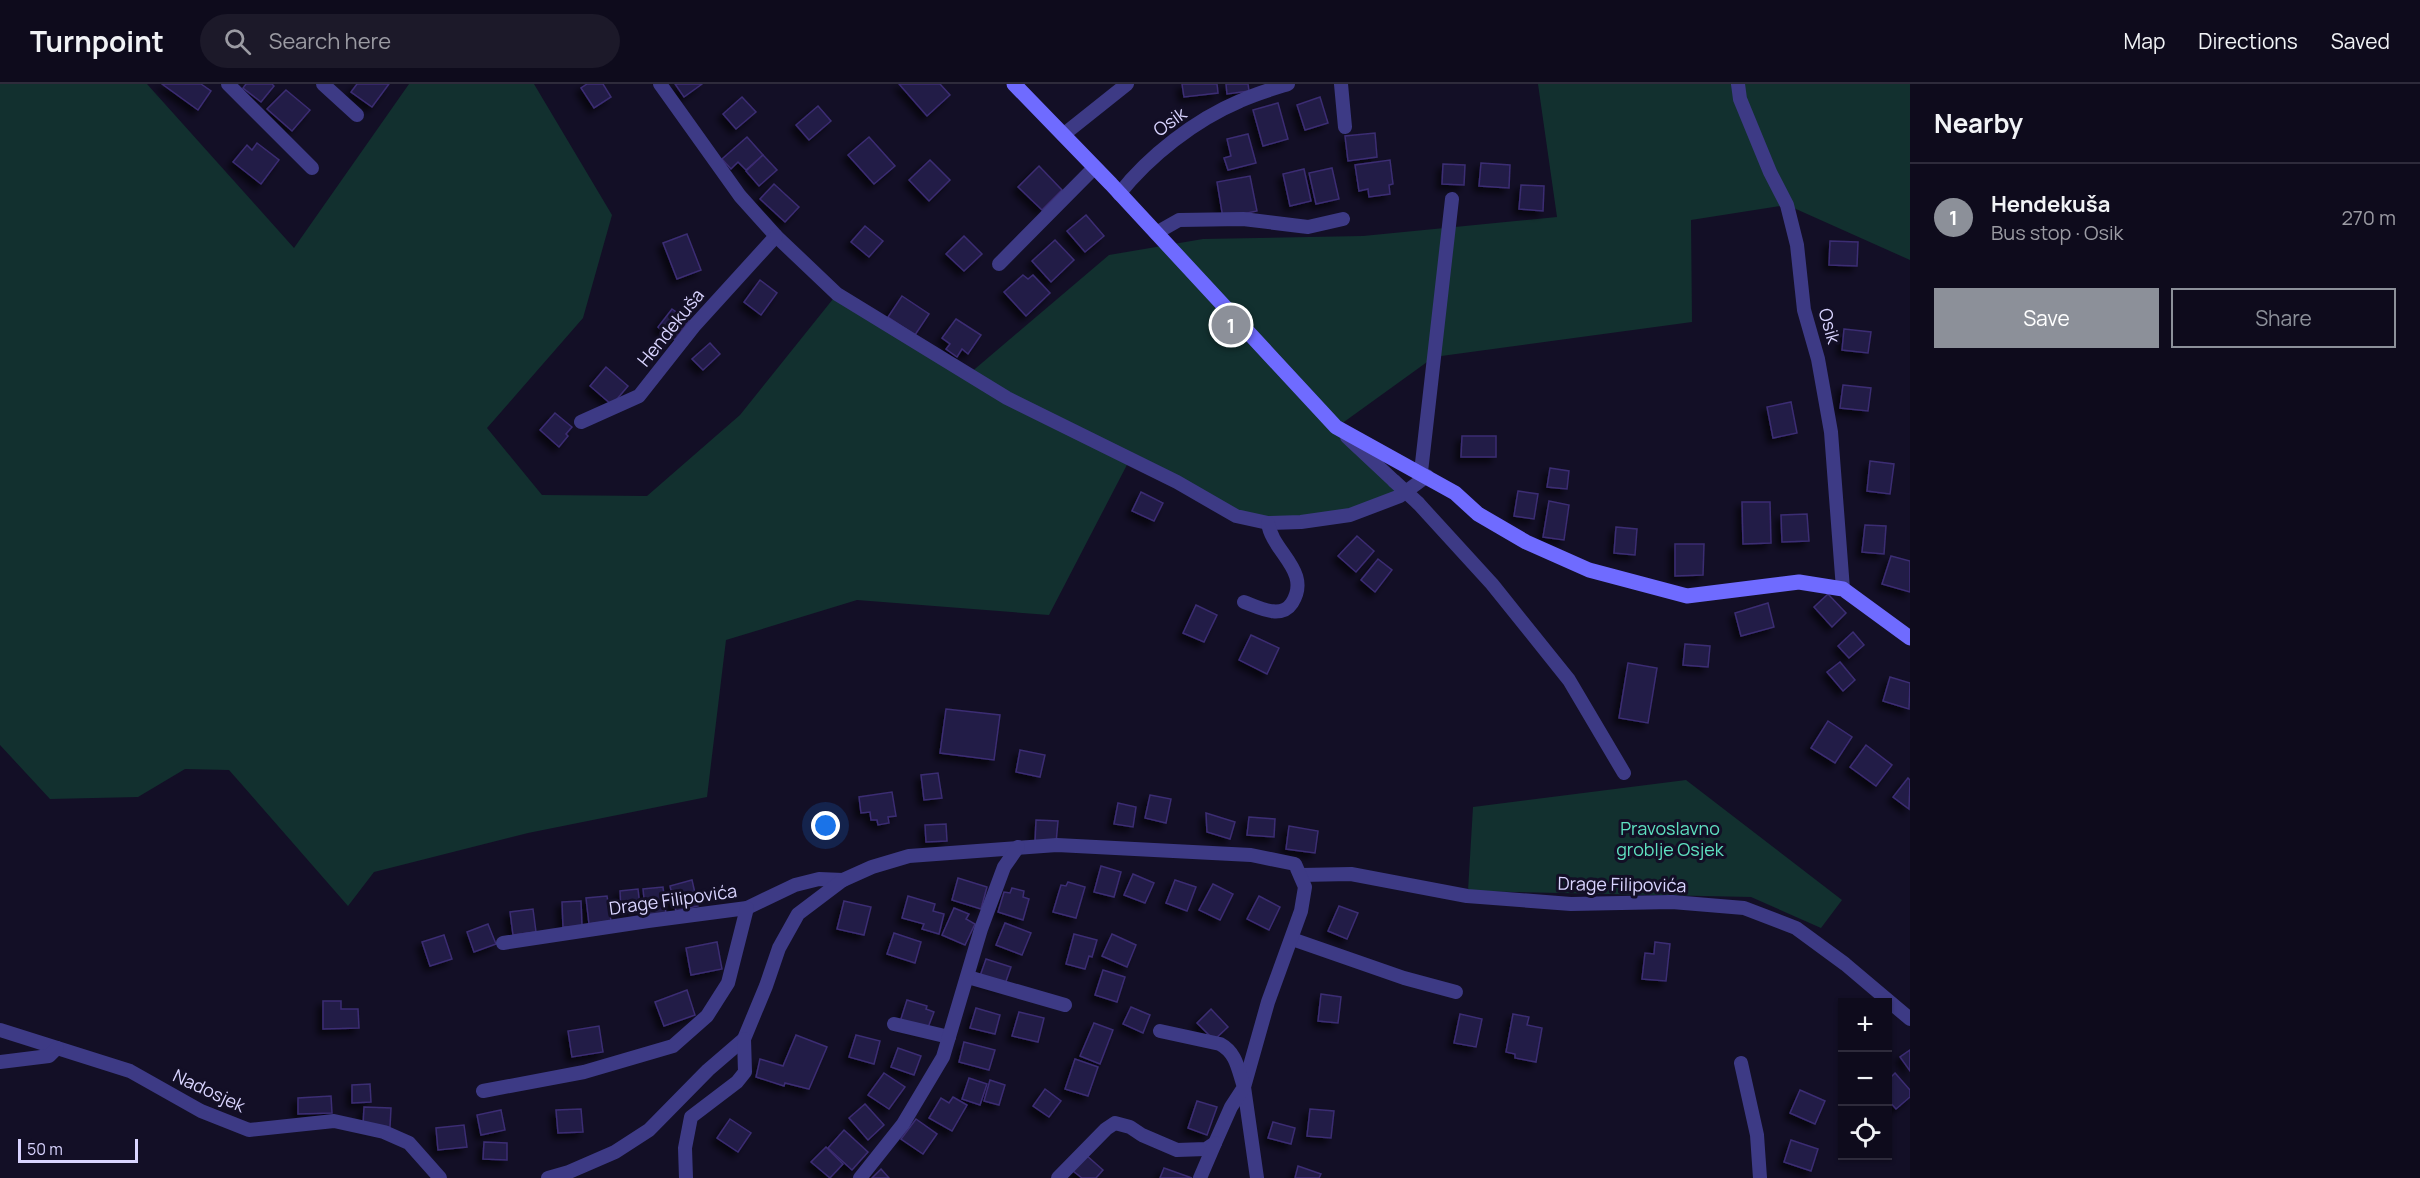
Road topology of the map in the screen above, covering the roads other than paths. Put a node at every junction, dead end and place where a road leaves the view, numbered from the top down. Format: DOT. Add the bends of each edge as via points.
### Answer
graph roads {
  1 [pos="228,84"];
  2 [pos="323,84"];
  3 [pos="660,84"];
  4 [pos="1014,84"];
  5 [pos="1127,84"];
  6 [pos="1288,84"];
  7 [pos="1341,84"];
  8 [pos="1738,84"];
  9 [pos="357,115"];
  10 [pos="1346,127"];
  11 [pos="1063,135"];
  12 [pos="312,168"];
  13 [pos="1094,168"];
  14 [pos="1119,194"];
  15 [pos="1452,199"];
  16 [pos="1343,219"];
  17 [pos="1156,233"];
  18 [pos="776,237"];
  19 [pos="999,264"];
  20 [pos="581,422"];
  21 [pos="1336,427"];
  22 [pos="1424,474"];
  23 [pos="1268,523"];
  24 [pos="1843,589"];
  25 [pos="1245,602"];
  26 [pos="1910,638"];
  27 [pos="1624,773"];
  28 [pos="1017,847"];
  29 [pos="1301,875"];
  30 [pos="843,880"];
  31 [pos="747,909"];
  32 [pos="1292,939"];
  33 [pos="503,943"];
  34 [pos="968,977"];
  35 [pos="1456,992"];
  36 [pos="1065,1005"];
  37 [pos="1910,1018"];
  38 [pos="894,1024"];
  39 [pos="0,1030"];
  40 [pos="1160,1031"];
  41 [pos="949,1037"];
  42 [pos="744,1039"];
  43 [pos="57,1048"];
  44 [pos="0,1062"];
  45 [pos="1741,1063"];
  46 [pos="1244,1087"];
  47 [pos="483,1091"];
  48 [pos="1215,1143"];
  49 [pos="576,1174"];
  50 [pos="442,1178"];
  51 [pos="548,1178"];
  52 [pos="686,1178"];
  53 [pos="860,1178"];
  54 [pos="1058,1178"];
  55 [pos="1200,1178"];
  56 [pos="1257,1178"];
  57 [pos="1760,1178"];
  1 -- 12 [label="street"];
  2 -- 9 [label="street"];
  3 -- 18 [label="street" via="740,196"];
  4 -- 11 [label="main road"];
  5 -- 11 [label="street"];
  6 -- 14 [label="street, Osik" via="1239,101 1180,135 1132,177"];
  7 -- 10 [label="street"];
  8 -- 24 [label="street, Osik" via="1744,109 1787,205 1797,245 1804,310 1818,359 1831,432"];
  11 -- 13 [label="main road"];
  13 -- 14 [label="main road"];
  13 -- 19 [label="street"];
  14 -- 17 [label="main road"];
  15 -- 22 [label="street"];
  16 -- 17 [label="street" via="1308,227 1243,219 1179,220"];
  17 -- 21 [label="main road"];
  18 -- 20 [label="street, Hendekuša" via="695,325 639,396"];
  18 -- 23 [label="street" via="837,294 1008,398 1177,482 1236,516"];
  21 -- 22 [label="main road"];
  21 -- 27 [label="street, bridge" via="1418,503 1492,584 1569,680"];
  22 -- 23 [label="street" via="1400,496 1350,515"];
  22 -- 24 [label="main road" via="1455,493 1478,514 1589,570 1687,596 1799,582"];
  23 -- 25 [label="street" via="1269,534 1294,569 1297,589 1291,604 1280,611"];
  24 -- 26 [label="main road"];
  28 -- 29 [label="street, Drage Filipovića" via="1100,846 1251,855 1295,864"];
  28 -- 30 [label="street, Drage Filipovića" via="909,856"];
  28 -- 34 [label="street" via="1004,867"];
  29 -- 32 [label="street" via="1305,887"];
  29 -- 37 [label="street, Drage Filipovića" via="1351,874 1467,896 1571,904 1672,902 1744,908 1796,928"];
  30 -- 31 [label="street, Drage Filipovića" via="819,879 795,885"];
  30 -- 42 [label="street, Drage Filipovića" via="798,914 779,948"];
  31 -- 33 [label="street, Drage Filipovića"];
  31 -- 47 [label="street" via="728,982 707,1016 672,1046 584,1072"];
  32 -- 35 [label="street"];
  32 -- 46 [label="street" via="1268,1002"];
  34 -- 36 [label="street"];
  34 -- 41 [label="street"];
  38 -- 41 [label="street"];
  39 -- 43 [label="street, Nadosjek"];
  40 -- 46 [label="street" via="1228,1049 1234,1055"];
  41 -- 53 [label="street" via="943,1057 903,1124"];
  42 -- 49 [label="street, Drage Filipovića" via="649,1130"];
  42 -- 52 [label="street, Drage Filipovića" via="745,1072 691,1117"];
  43 -- 44 [label="street" via="49,1056"];
  43 -- 50 [label="street, Nadosjek" via="130,1071 201,1111 249,1130 334,1121 384,1132 409,1143"];
  45 -- 57 [label="street" via="1757,1135"];
  46 -- 48 [label="street"];
  46 -- 56 [label="street"];
  48 -- 54 [label="street" via="1206,1149 1177,1150 1130,1126 1115,1123"];
  48 -- 55 [label="street"];
  49 -- 51 [label="street, Drage Filipovića"];
}
